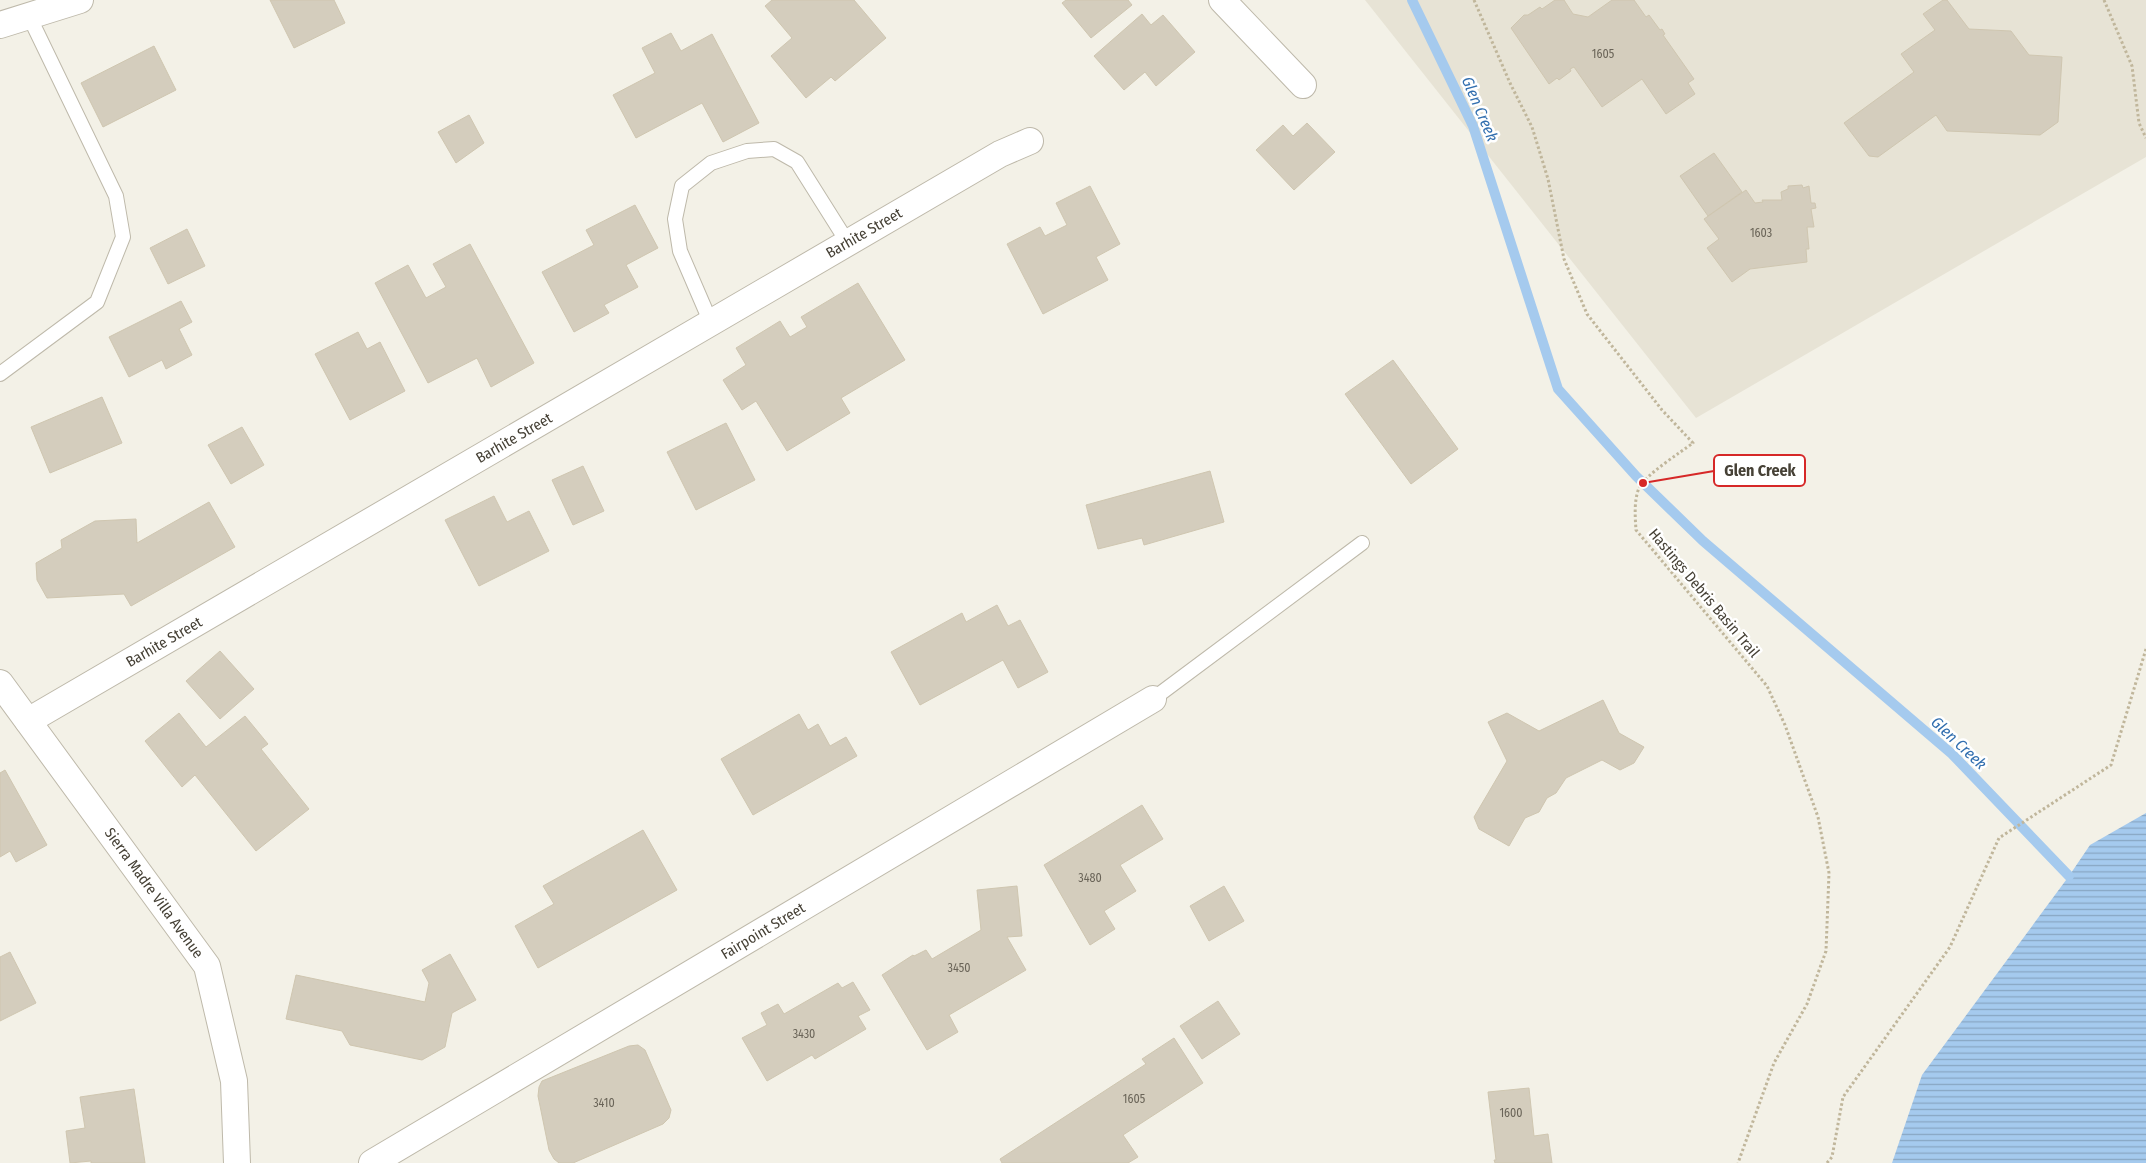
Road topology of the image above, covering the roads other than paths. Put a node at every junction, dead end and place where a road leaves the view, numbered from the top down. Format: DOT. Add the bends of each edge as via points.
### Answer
graph roads {
  1 [pos="80,0"];
  2 [pos="1227,4"];
  3 [pos="29,16"];
  4 [pos="0,26"];
  5 [pos="1303,85"];
  6 [pos="1030,141"];
  7 [pos="848,242"];
  8 [pos="710,323"];
  9 [pos="0,374"];
  10 [pos="1362,543"];
  11 [pos="0,683"];
  12 [pos="1153,698"];
  13 [pos="28,721"];
  14 [pos="237,1163"];
  15 [pos="372,1163"];
  1 -- 3 [label="street"];
  2 -- 5 [label="street"];
  3 -- 4 [label="street"];
  3 -- 9 [label="lane" via="116,196 123,237 97,302"];
  6 -- 7 [label="street, Barhite Street" via="1000,154"];
  7 -- 8 [label="street, Barhite Street"];
  7 -- 8 [label="lane" via="797,162 774,149 747,151 712,163 682,186 675,219 680,251"];
  8 -- 13 [label="street, Barhite Street"];
  10 -- 12 [label="lane"];
  11 -- 13 [label="street, Sierra Madre Villa Avenue"];
  12 -- 15 [label="street, Fairpoint Street"];
  13 -- 14 [label="street, Sierra Madre Villa Avenue" via="207,966 234,1081"];
}
